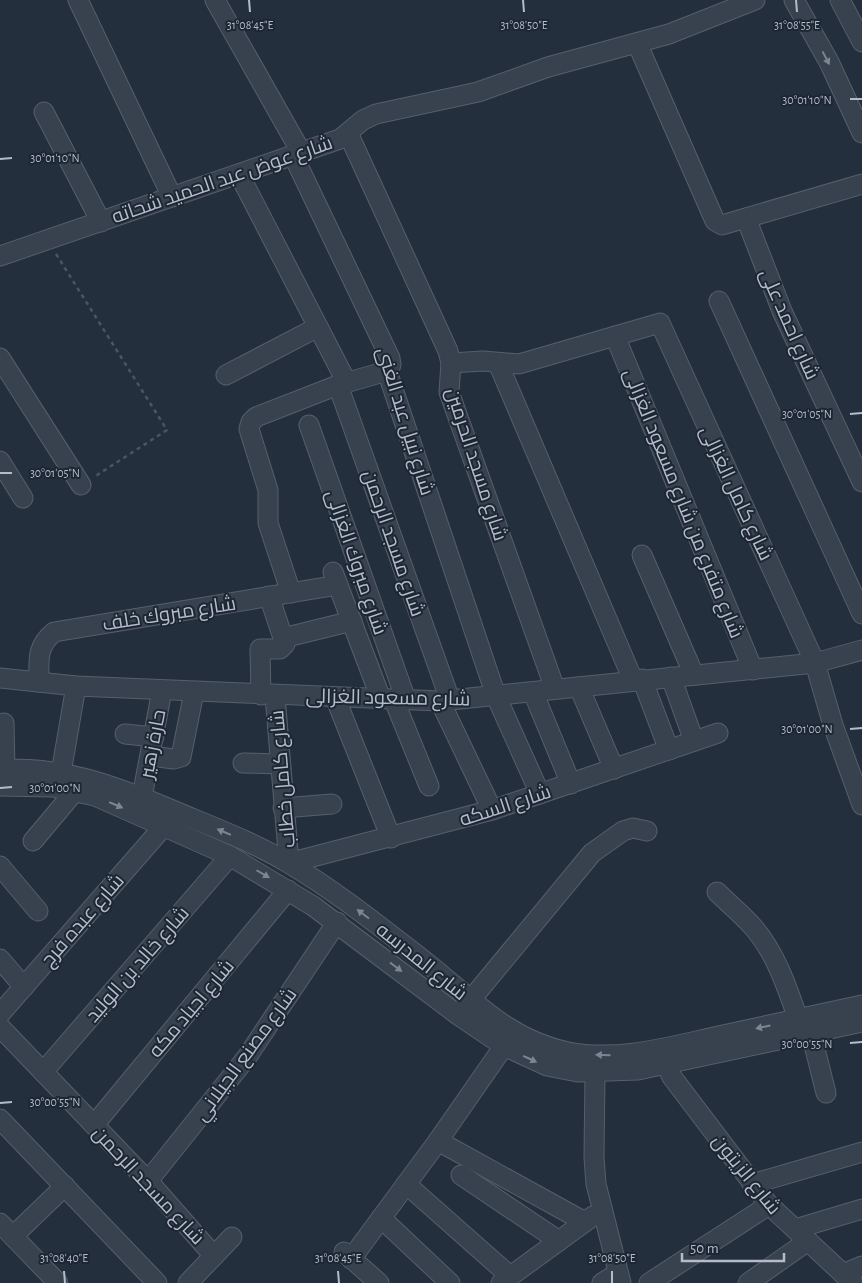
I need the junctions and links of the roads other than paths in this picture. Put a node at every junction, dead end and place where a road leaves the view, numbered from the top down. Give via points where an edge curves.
1 (78, 0) edge
2 (215, 0) edge
3 (755, 0) edge
4 (794, 0) edge
5 (840, 0) edge
6 (862, 42) edge
7 (637, 43) junction
8 (44, 112) dead end
9 (348, 133) junction
10 (862, 133) edge
11 (297, 154) junction
12 (240, 174) junction
13 (862, 184) edge
14 (172, 197) junction
15 (746, 218) junction
16 (101, 222) junction
17 (0, 256) edge
18 (719, 301) dead end
19 (318, 327) junction
20 (615, 336) junction
21 (0, 358) edge
22 (451, 363) junction
23 (498, 363) junction
24 (386, 371) junction
25 (226, 375) dead end
26 (342, 384) junction
27 (309, 425) dead end
28 (0, 461) edge
29 (862, 482) edge
30 (81, 485) road end
31 (22, 498) dead end
32 (642, 555) dead end
33 (291, 592) junction
34 (269, 596) junction
35 (862, 614) edge
36 (352, 621) junction
37 (283, 638) junction
38 (862, 650) edge
39 (815, 664) junction
40 (753, 670) junction
41 (694, 675) junction
42 (672, 677) junction
43 (0, 678) edge
44 (638, 680) junction
45 (39, 682) junction
46 (76, 686) junction
47 (579, 686) junction
48 (555, 689) junction
49 (162, 690) junction
50 (194, 692) junction
51 (533, 692) junction
52 (268, 695) junction
53 (496, 696) junction
54 (336, 698) junction
55 (394, 699) junction
56 (445, 701) junction
57 (4, 723) dead end
58 (125, 734) dead end
59 (718, 734) dead end
60 (154, 737) junction
61 (694, 742) junction
62 (669, 750) junction
63 (151, 756) junction
64 (243, 763) dead end
65 (280, 764) junction
66 (614, 769) junction
67 (61, 773) junction
68 (2, 775) edge
69 (571, 784) junction
70 (429, 786) dead end
71 (75, 791) junction
72 (540, 794) junction
73 (142, 797) junction
74 (332, 804) dead end
75 (862, 805) edge
76 (283, 808) junction
77 (492, 810) junction
78 (164, 826) junction
79 (647, 831) dead end
80 (391, 838) junction
81 (33, 841) dead end
82 (230, 856) junction
83 (289, 863) junction
84 (0, 866) edge
85 (288, 890) junction
86 (717, 892) dead end
87 (38, 911) dead end
88 (337, 922) junction
89 (0, 960) edge
90 (24, 987) junction
91 (471, 1000) junction
92 (862, 1005) edge
93 (0, 1014) edge
94 (458, 1015) junction
95 (862, 1022) edge
96 (805, 1026) junction
97 (0, 1027) edge
98 (504, 1046) junction
99 (665, 1056) junction
100 (43, 1072) junction
101 (595, 1072) junction
102 (826, 1093) dead end
103 (0, 1119) edge
104 (94, 1125) junction
105 (438, 1140) junction
106 (862, 1152) edge
107 (462, 1175) dead end
108 (148, 1182) junction
109 (406, 1184) junction
110 (752, 1184) junction
111 (65, 1186) junction
112 (769, 1205) junction
113 (862, 1209) edge
114 (602, 1210) junction
115 (381, 1218) junction
116 (585, 1222) junction
117 (6, 1229) edge
118 (802, 1235) junction
119 (232, 1237) dead end
120 (558, 1241) junction
121 (214, 1256) junction
122 (862, 1266) edge
123 (620, 1278) edge
124 (848, 1278) edge
125 (506, 1280) edge
126 (58, 1283) edge
127 (157, 1283) edge
128 (188, 1283) edge
129 (379, 1283) edge
130 (450, 1283) edge
131 (602, 1283) edge
132 (649, 1283) edge
133 (748, 1283) edge

1 - 14 street
2 - 11 street, شارع نبيل عبد الغنى
3 - 7 street, شارع عوض عبد الحميد شحاته via 700,23
4 -> 10 street via 829,62
5 - 6 street
7 - 9 street, شارع عوض عبد الحميد شحاته via 548,67 478,92 376,114
7 - 15 street via 715,221 722,225
8 - 16 street
9 - 11 street, شارع عوض عبد الحميد شحاته via 340,139
9 - 22 street, شارع مسجد الحرمين
11 - 12 street, شارع عوض عبد الحميد شحاته
11 - 24 street, شارع نبيل عبد الغنى via 390,358 391,365
12 - 14 street, شارع عوض عبد الحميد شحاته
12 - 19 street, شارع مسجد الرحمن
13 - 15 street
14 - 16 street, شارع عوض عبد الحميد شحاته
15 - 29 street, شارع احمد على via 782,311
16 - 17 street, شارع عوض عبد الحميد شحاته
18 - 35 street
19 - 25 street
19 - 26 street, شارع مسجد الرحمن
20 - 23 street via 519,364
20 - 39 street, شارع كامل الغزالى via 660,323
20 - 40 street, شارع متفرع من شارع مسعود الغزالى
21 - 30 street
22 - 23 street
22 - 48 street, شارع مسجد الحرمين via 448,392
23 - 44 street
24 - 26 street
24 - 53 street, شارع نبيل عبد الغنى
26 - 33 street via 250,422 249,428 268,490 268,522
26 - 56 street, شارع مسجد الرحمن
27 - 55 street, شارع مبروك الغزالى
28 - 31 street
32 - 41 street
33 - 34 street, شارع مبروك خلف
33 - 36 street, شارع مبروك خلف via 336,578
34 - 37 street
34 - 45 street, شارع مبروك خلف via 54,632 39,652
36 - 37 street
36 - 55 street, شارع مبروك خلف
37 - 52 street, شارع كامل خطاب via 284,648 264,648 259,653
38 - 39 street, شارع مسعود الغزالى
39 - 40 street, شارع مسعود الغزالى
39 - 75 street, شارع كامل الغزالى
40 - 41 street, شارع مسعود الغزالى
41 - 42 street, شارع مسعود الغزالى
42 - 44 street, شارع مسعود الغزالى
42 - 61 street
43 - 45 street, شارع مسعود الغزالى
44 - 47 street, شارع مسعود الغزالى
44 - 62 street
45 - 46 street, شارع مسعود الغزالى
46 - 49 street, شارع مسعود الغزالى
46 - 67 street
47 - 48 street, شارع مسعود الغزالى
47 - 66 street
48 - 51 street, شارع مسعود الغزالى
49 - 50 street, شارع مسعود الغزالى
49 - 60 street, حارة زهير
50 - 52 street, شارع مسعود الغزالى
50 - 63 street via 181,757
51 - 53 street, شارع مسعود الغزالى
51 - 69 street
52 - 54 street, شارع مسعود الغزالى
52 - 65 street, شارع كامل خطاب
53 - 56 street, شارع مسعود الغزالى
53 - 72 street, شارع نبيل عبد الغنى
54 - 55 street, شارع مسعود الغزالى
54 - 80 street
55 - 56 street, شارع مسعود الغزالى
55 - 70 street
56 - 77 street, شارع مسجد الرحمن
57 - 68 street
58 - 60 street
59 - 61 street, شارع السكه
60 - 63 street, حارة زهير
61 - 62 street, شارع السكه
62 - 66 street, شارع السكه
63 - 73 street, حارة زهير
64 - 65 street
65 - 76 street, شارع كامل خطاب
66 - 69 street, شارع السكه
67 - 68 street, شارع المدرسه
67 - 73 street, شارع المدرسه via 102,782
68 - 71 street, شارع المدرسه via 31,786
69 - 72 street, شارع السكه
71 -> 78 street, شارع المدرسه via 114,803
71 - 81 street
72 - 77 street, شارع السكه
83 -> 73 street, شارع المدرسه
74 - 76 street
76 - 83 street, شارع كامل خطاب
77 - 80 street, شارع السكه
78 - 82 street, شارع المدرسه
78 - 90 street, شارع عبده فرج
79 - 91 street via 633,828 623,831 592,853
80 - 83 street, شارع السكه
82 -> 85 street, شارع المدرسه
82 - 100 street, شارع خالد بن الوليد
91 -> 83 street, شارع المدرسه via 370,920
84 - 87 street
85 - 88 street, شارع المدرسه
85 - 104 street, شارع اجياد مكه
86 - 96 street via 765,942
88 -> 94 street, شارع المدرسه
88 - 108 street, شارع مصنع الجيلاني via 247,1056
89 - 90 street
90 - 93 street, شارع عبده فرج
91 - 94 street
99 -> 91 street, شارع المدرسه via 606,1055 550,1047 498,1023
92 - 96 street, شارع المدرسه
94 - 98 street, شارع المدرسه
95 - 96 street, شارع المدرسه
96 - 99 street, شارع المدرسه
96 - 102 street
97 - 100 street, شارع مسجد الرحمن
98 -> 101 street, شارع المدرسه via 547,1066
98 - 105 street
99 - 101 street, شارع المدرسه via 624,1072
99 - 110 street, شارع الزيتون via 672,1077
100 - 104 street, شارع مسجد الرحمن
101 - 114 street via 594,1157
103 - 111 street
104 - 108 street, شارع مسجد الرحمن
105 - 109 street
105 - 116 street
106 - 110 street
107 - 120 street
108 - 121 street, شارع مسجد الرحمن
109 - 115 street
109 - 125 street
110 - 112 street, شارع الزيتون
111 - 117 street
111 - 127 street
112 - 118 street, شارع الزيتون
112 - 132 street
113 - 118 street
114 - 116 street
114 - 123 street
115 - 129 street via 348,1255
115 - 130 street
116 - 120 street
117 - 126 street
118 - 124 street, شارع الزيتون
118 - 133 street
119 - 121 street
120 - 125 street
121 - 128 street
122 - 124 street
123 - 131 street

